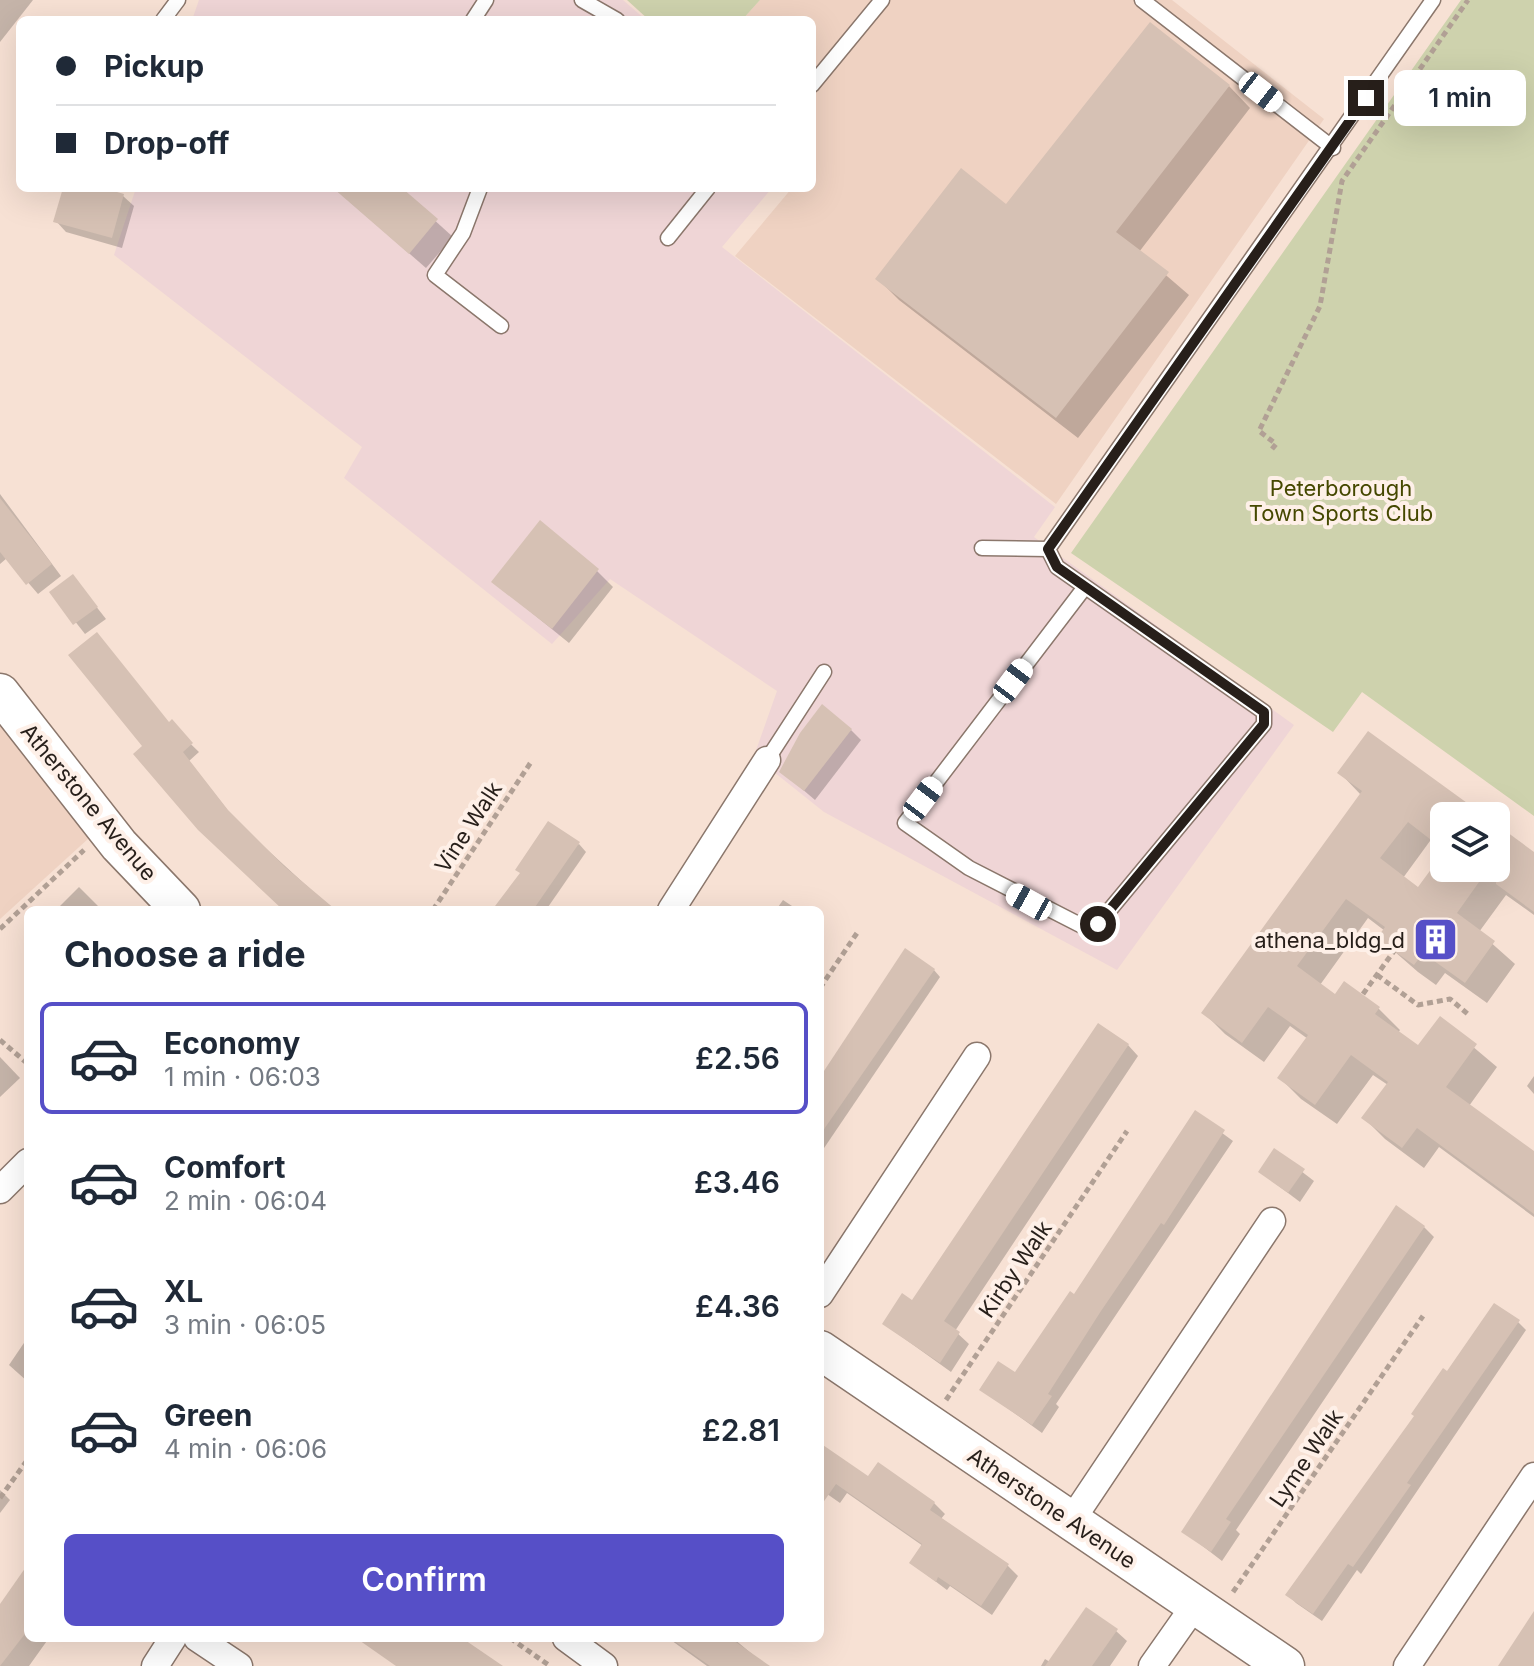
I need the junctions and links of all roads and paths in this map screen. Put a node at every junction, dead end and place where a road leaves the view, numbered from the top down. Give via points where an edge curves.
1 (582, 0) edge
2 (882, 0) edge
3 (1142, 0) edge
4 (1433, 0) edge
5 (1468, 0) edge
6 (610, 16) edge
7 (816, 80) edge
8 (1333, 148) junction
9 (478, 192) edge
10 (705, 192) edge
11 (668, 238) dead end
12 (501, 326) dead end
13 (1272, 449) dead end
14 (982, 548) dead end
15 (1048, 549) junction
16 (1085, 587) junction
17 (824, 672) dead end
18 (0, 693) edge
19 (767, 760) joint
20 (531, 762) dead end
21 (93, 842) dead end
22 (25, 906) edge
23 (177, 906) edge
24 (436, 906) edge
25 (674, 906) edge
26 (24, 907) edge
27 (0, 929) edge
28 (857, 933) dead end
29 (1394, 951) dead end
30 (1377, 975) junction
31 (824, 982) edge
32 (1363, 994) dead end
33 (1469, 1015) dead end
34 (0, 1040) edge
35 (977, 1056) dead end
36 (24, 1061) edge
37 (1127, 1131) dead end
38 (24, 1166) edge
39 (0, 1190) edge
40 (1272, 1221) dead end
41 (824, 1288) edge
42 (1423, 1316) dead end
43 (824, 1353) edge
44 (929, 1425) junction
45 (24, 1465) edge
46 (1534, 1476) edge
47 (0, 1498) edge
48 (1071, 1521) junction
49 (1205, 1612) junction
50 (170, 1642) edge
51 (203, 1642) edge
52 (516, 1642) edge
53 (571, 1642) edge
54 (155, 1666) edge
55 (239, 1666) edge
56 (550, 1666) edge
57 (604, 1666) edge
58 (1152, 1666) edge
59 (1285, 1666) edge
60 (1407, 1666) edge

1 - 6 lane
2 - 7 lane
3 - 8 lane
4 - 8 lane
5 - 13 path via 1342,181 1320,306 1259,431 1276,444
8 - 15 lane
9 - 12 lane via 463,233 435,275
10 - 11 lane
14 - 15 lane
15 - 16 lane via 1057,567
16 - 16 lane via 905,823 969,868 1088,929 1098,924 1264,724 1264,712
17 - 19 lane
18 - 23 street, Atherstone Avenue via 113,837
19 - 25 street
20 - 24 path, Vine Walk
21 - 22 path
26 - 27 path
28 - 31 path
29 - 30 path
30 - 32 path
30 - 33 path via 1418,1005 1450,999
34 - 36 path
35 - 41 street
37 - 44 path, Kirby Walk
38 - 39 street
40 - 48 street
42 - 49 path, Lyme Walk
43 - 44 street, Atherstone Avenue
44 - 48 street, Atherstone Avenue
45 - 47 path
46 - 60 street
48 - 49 street, Atherstone Avenue
49 - 58 street
49 - 59 street, Atherstone Avenue
50 - 54 street
51 - 55 street
52 - 56 path
53 - 57 street

